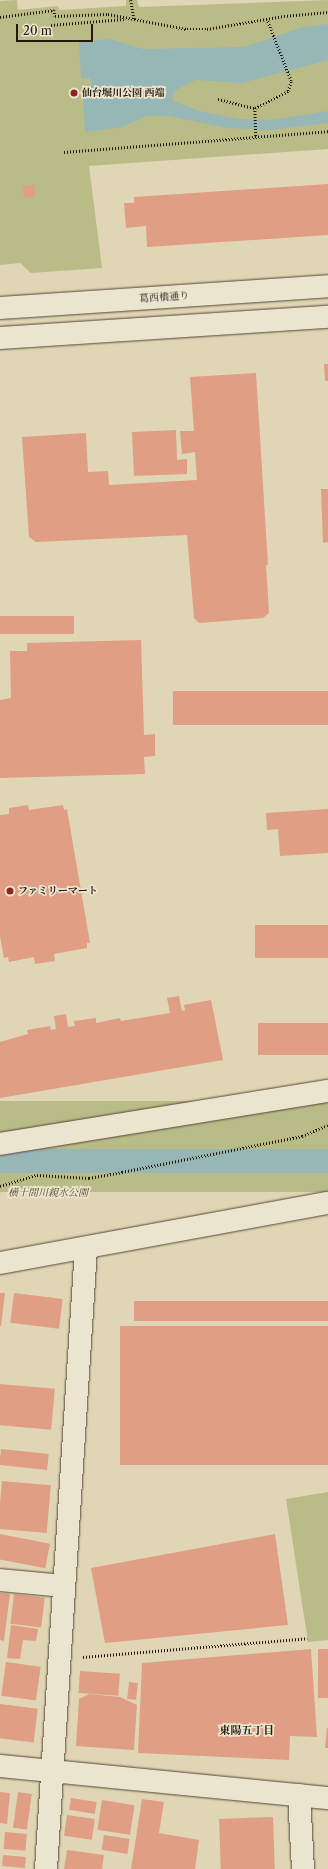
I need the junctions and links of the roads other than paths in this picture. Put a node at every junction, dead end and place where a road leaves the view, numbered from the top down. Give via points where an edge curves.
1 (328, 286) edge
2 (0, 308) edge
3 (328, 317) edge
4 (0, 338) edge
5 (328, 1091) edge
6 (0, 1144) edge
7 (328, 1204) edge
8 (86, 1248) junction
9 (0, 1263) edge
10 (0, 1580) edge
11 (64, 1586) junction
12 (0, 1766) edge
13 (52, 1771) junction
14 (299, 1795) junction
15 (328, 1798) edge
16 (46, 1869) edge
17 (303, 1869) edge

1 - 2 street, 葛西橋通り
3 - 4 street
5 - 6 street
7 - 8 street
8 - 9 street
8 - 11 street
10 - 11 street
11 - 13 street
12 - 13 street
13 - 14 street
13 - 16 street
14 - 15 street
14 - 17 street

